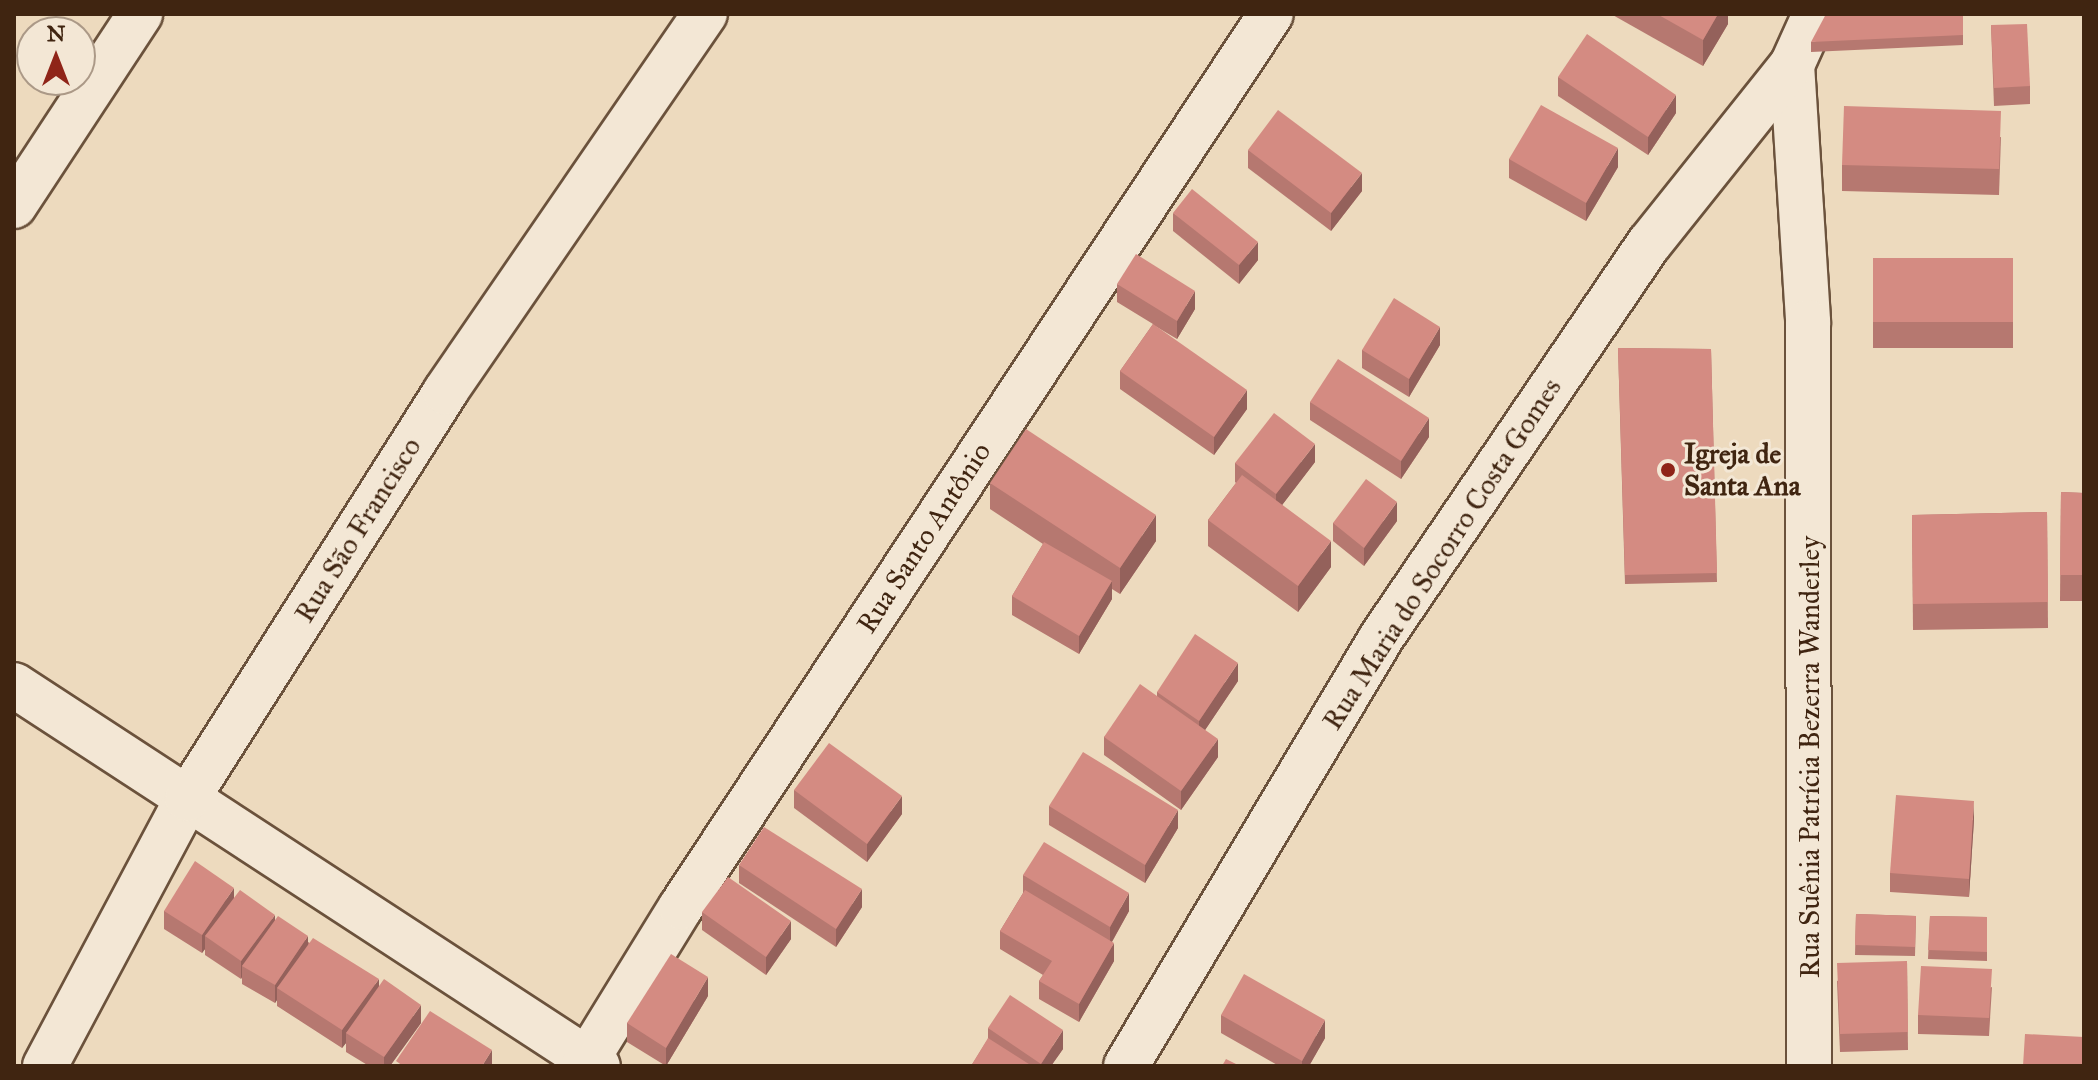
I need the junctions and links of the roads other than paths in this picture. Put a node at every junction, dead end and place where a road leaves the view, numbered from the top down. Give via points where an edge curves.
1 (140, 14) edge
2 (705, 14) edge
3 (1271, 14) edge
4 (1815, 14) edge
5 (1792, 65) junction
6 (14, 206) edge
7 (14, 685) edge
8 (187, 799) junction
9 (589, 1064) edge
10 (45, 1066) edge
11 (1126, 1066) edge
12 (1809, 1066) edge

1 - 6 street
2 - 8 street, Rua São Francisco via 445,392
3 - 9 street, Rua Santo Antônio via 716,853
4 - 5 street
5 - 11 street, Rua Maria do Socorro Costa Gomes via 1649,244 1381,638
5 - 12 street, Rua Suênia Patrícia Bezerra Wanderley via 1808,322
7 - 8 street
8 - 9 street
8 - 10 street, Rua São Francisco

